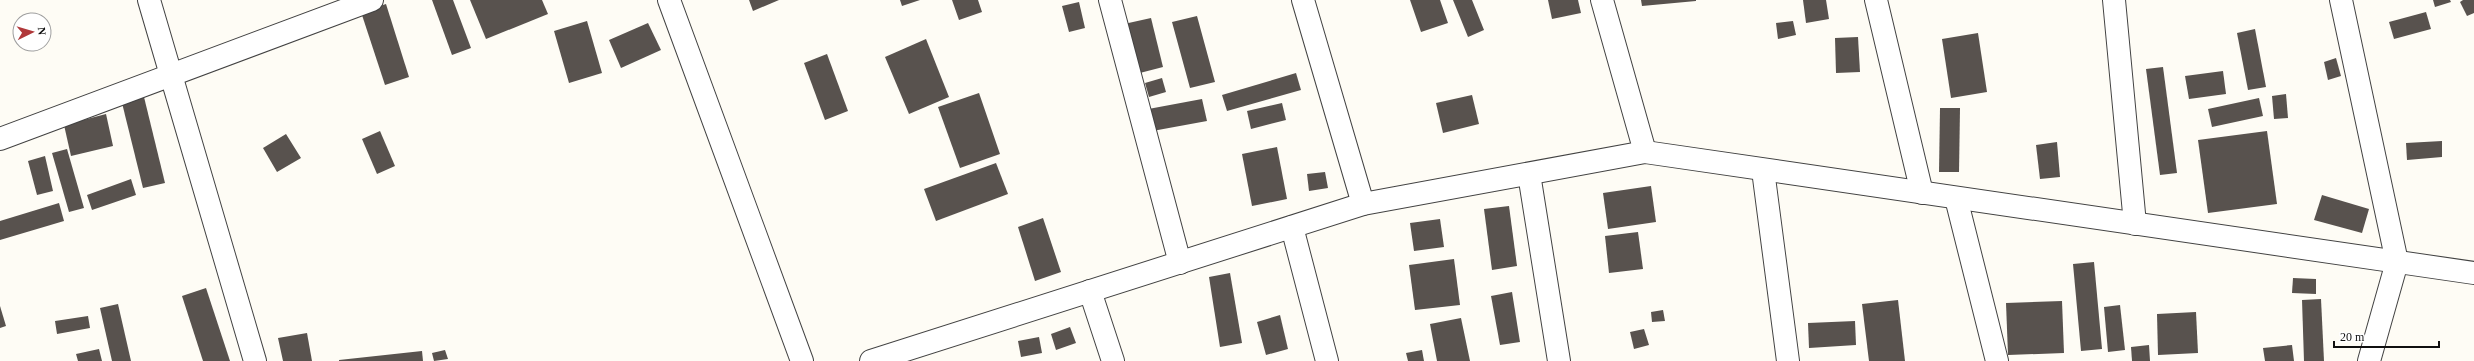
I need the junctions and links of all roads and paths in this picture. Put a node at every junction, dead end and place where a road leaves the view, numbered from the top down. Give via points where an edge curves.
1 (149, 0) edge
2 (372, 0) edge
3 (669, 0) edge
4 (1110, 0) edge
5 (1303, 0) edge
6 (1602, 0) edge
7 (1876, 0) edge
8 (2114, 0) edge
9 (2341, 0) edge
10 (172, 75) junction
11 (0, 139) edge
12 (1645, 152) junction
13 (1763, 170) junction
14 (1529, 174) junction
15 (1922, 193) junction
16 (1956, 198) junction
17 (1362, 204) junction
18 (2135, 224) junction
19 (1292, 227) junction
20 (2397, 262) junction
21 (1180, 263) junction
22 (2474, 273) edge
23 (1090, 291) junction
24 (255, 361) edge
25 (802, 361) edge
26 (871, 361) edge
27 (1113, 361) edge
28 (1327, 361) edge
29 (1559, 361) edge
30 (1788, 361) edge
31 (1997, 361) edge
32 (2369, 361) edge

1 - 10 street
2 - 10 street
3 - 25 street
4 - 21 street
5 - 17 street
6 - 12 street
7 - 15 street
8 - 18 street
9 - 20 street
10 - 11 street
10 - 24 street
12 - 13 street
12 - 14 street
13 - 15 street
13 - 30 street
14 - 17 street
14 - 29 street
15 - 16 street
16 - 18 street
16 - 31 street
17 - 19 street
18 - 20 street
19 - 21 street
19 - 28 street
20 - 22 street
20 - 32 street
21 - 23 street
23 - 26 street
23 - 27 street

